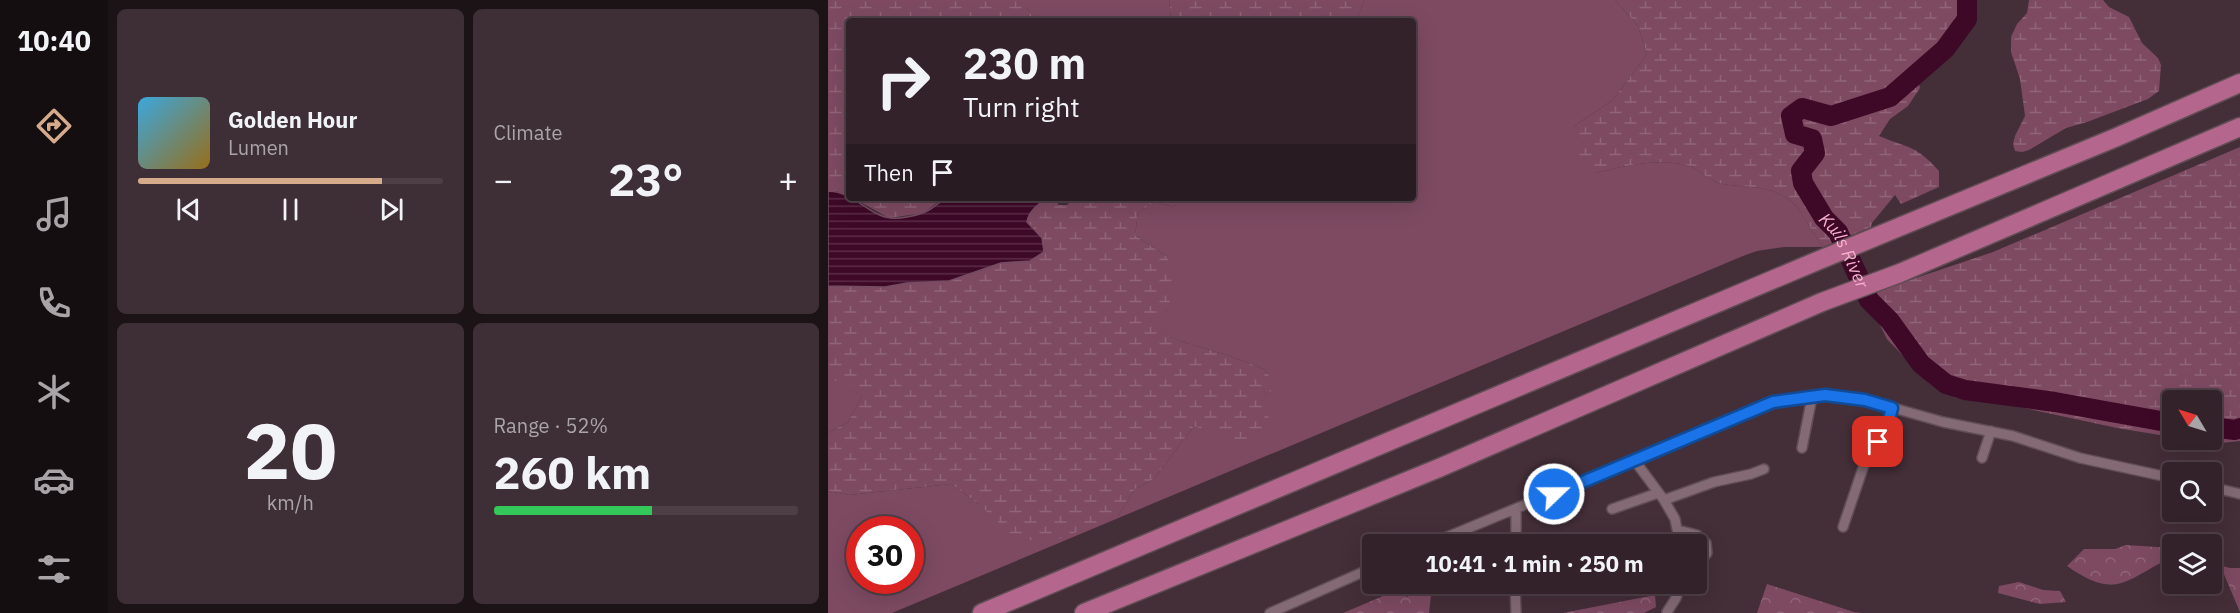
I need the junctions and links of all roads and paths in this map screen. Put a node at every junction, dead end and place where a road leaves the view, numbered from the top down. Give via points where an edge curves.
1 (2240, 83) edge
2 (2240, 127) edge
3 (1812, 397) junction
4 (1892, 408) junction
5 (1991, 431) junction
6 (1802, 448) dead end
7 (1982, 458) dead end
8 (1635, 461) junction
9 (1764, 470) dead end
10 (2162, 476) edge
11 (2222, 490) edge
12 (2240, 494) edge
13 (1661, 497) junction
14 (1516, 509) junction
15 (1612, 509) dead end
16 (1843, 527) dead end
17 (1678, 530) junction
18 (1455, 534) edge
19 (1516, 534) edge
20 (1679, 534) edge
21 (1693, 534) edge
22 (1362, 572) edge
23 (1515, 594) edge
24 (1677, 594) edge
25 (1667, 612) edge
26 (982, 613) edge
27 (1084, 613) edge
28 (1270, 613) edge
29 (1516, 613) edge

1 - 26 highway
2 - 27 highway via 1900,273 1832,297 1439,468
3 - 4 street via 1825,395
3 - 6 street
3 - 8 street via 1773,402
4 - 5 street
4 - 16 street via 1883,435 1866,459
5 - 7 street
5 - 10 street via 2080,458
8 - 13 street
8 - 14 street
9 - 13 street
11 - 12 street
13 - 15 street
13 - 17 street
14 - 18 street
14 - 19 street
17 - 20 street
17 - 21 street
22 - 28 street
23 - 29 street
24 - 25 street

